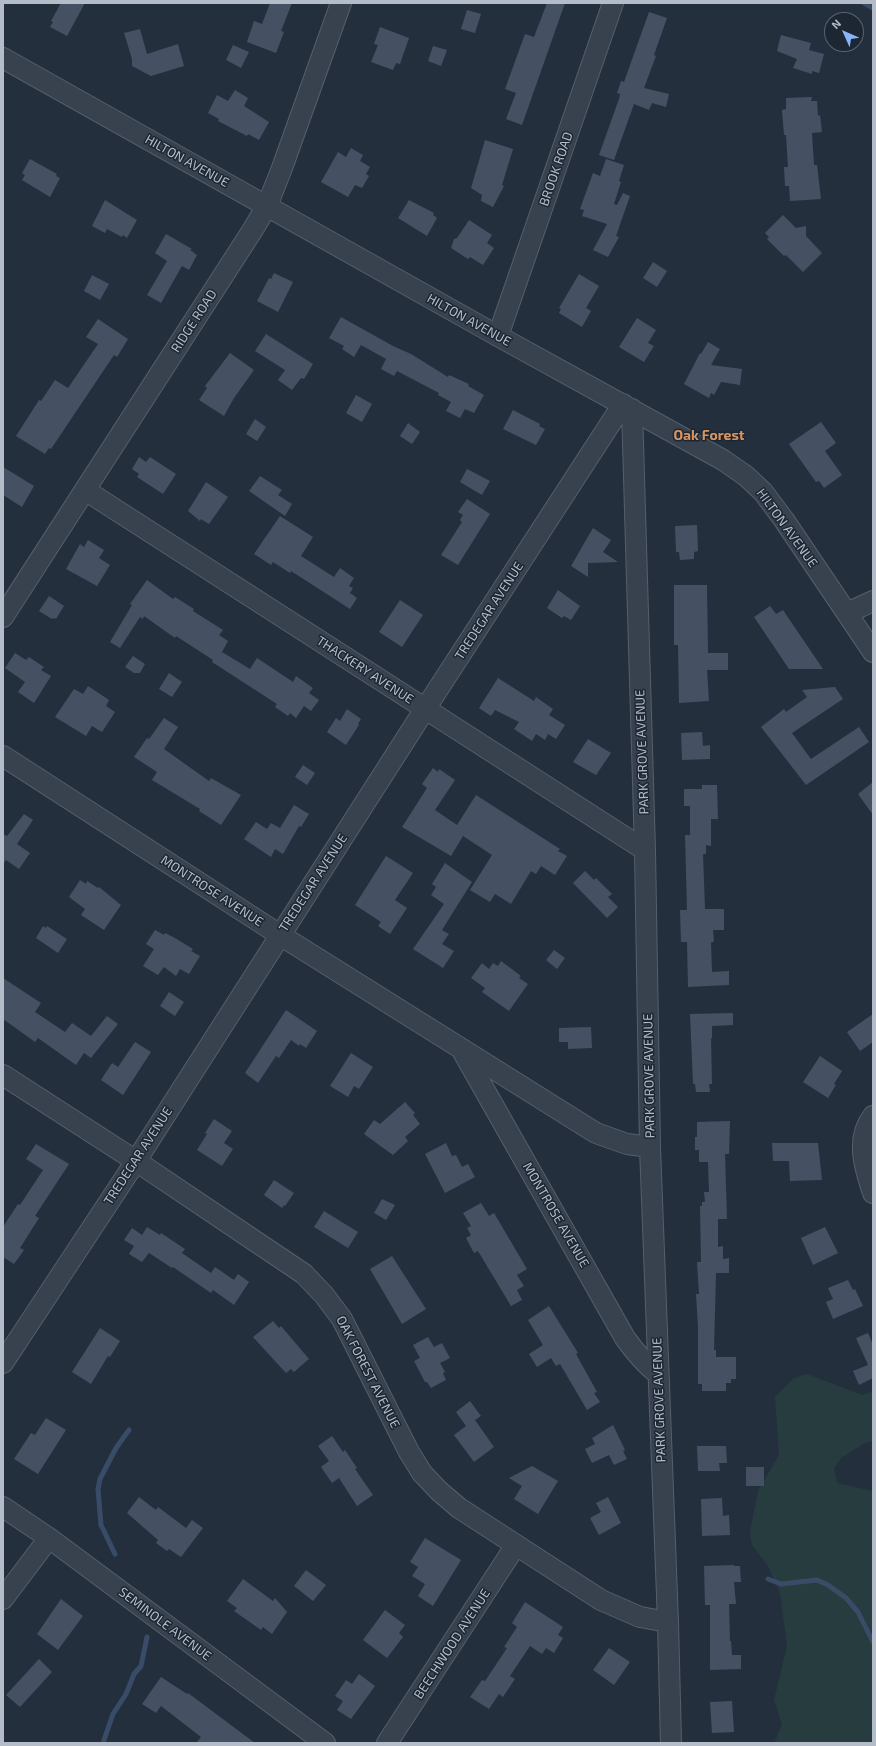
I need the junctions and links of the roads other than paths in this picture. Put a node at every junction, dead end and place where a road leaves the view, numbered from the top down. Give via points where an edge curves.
1 (341, 3) edge
2 (614, 3) edge
3 (3, 58) edge
4 (267, 206) junction
5 (498, 336) junction
6 (627, 406) junction
7 (85, 490) junction
8 (873, 601) edge
9 (847, 613) junction
10 (3, 617) edge
11 (873, 652) edge
12 (426, 709) junction
13 (3, 756) edge
14 (645, 850) junction
15 (280, 935) junction
16 (462, 1050) junction
17 (3, 1075) edge
18 (873, 1116) edge
19 (650, 1147) junction
20 (136, 1161) junction
21 (873, 1193) edge
22 (3, 1363) edge
23 (658, 1374) junction
24 (3, 1507) edge
25 (49, 1538) junction
26 (516, 1545) junction
27 (3, 1599) edge
28 (668, 1622) junction
29 (325, 1743) edge
30 (386, 1743) edge
31 (671, 1743) edge

1 - 4 street, RIDGE ROAD
2 - 5 street, BROOK ROAD
3 - 4 street, HILTON AVENUE
4 - 5 street, HILTON AVENUE
4 - 7 street, RIDGE ROAD
5 - 6 street, HILTON AVENUE
6 - 9 street, HILTON AVENUE via 723,460 746,476 763,492 784,520
6 - 12 street, TREDEGAR AVENUE
6 - 14 street, PARK GROVE AVENUE
7 - 10 street, RIDGE ROAD
7 - 12 street, THACKERY AVENUE
8 - 9 street
9 - 11 street, HILTON AVENUE
12 - 14 street, THACKERY AVENUE
12 - 15 street, TREDEGAR AVENUE
13 - 15 street, MONTROSE AVENUE
14 - 19 street, PARK GROVE AVENUE
15 - 16 street, MONTROSE AVENUE
15 - 20 street, TREDEGAR AVENUE
16 - 19 street, MONTROSE AVENUE via 596,1133 627,1144
16 - 23 street, MONTROSE AVENUE via 625,1338 649,1368
17 - 20 street, OAK FOREST AVENUE
18 - 21 street via 864,1136 863,1155
19 - 23 street, PARK GROVE AVENUE
20 - 22 street, TREDEGAR AVENUE
20 - 26 street, OAK FOREST AVENUE via 304,1274 342,1318 422,1473 459,1508
23 - 28 street, PARK GROVE AVENUE
24 - 25 street, SEMINOLE AVENUE
25 - 27 street
25 - 29 street, SEMINOLE AVENUE
26 - 28 street, OAK FOREST AVENUE via 601,1600 640,1617
26 - 30 street, BEECHWOOD AVENUE
28 - 31 street, PARK GROVE AVENUE

